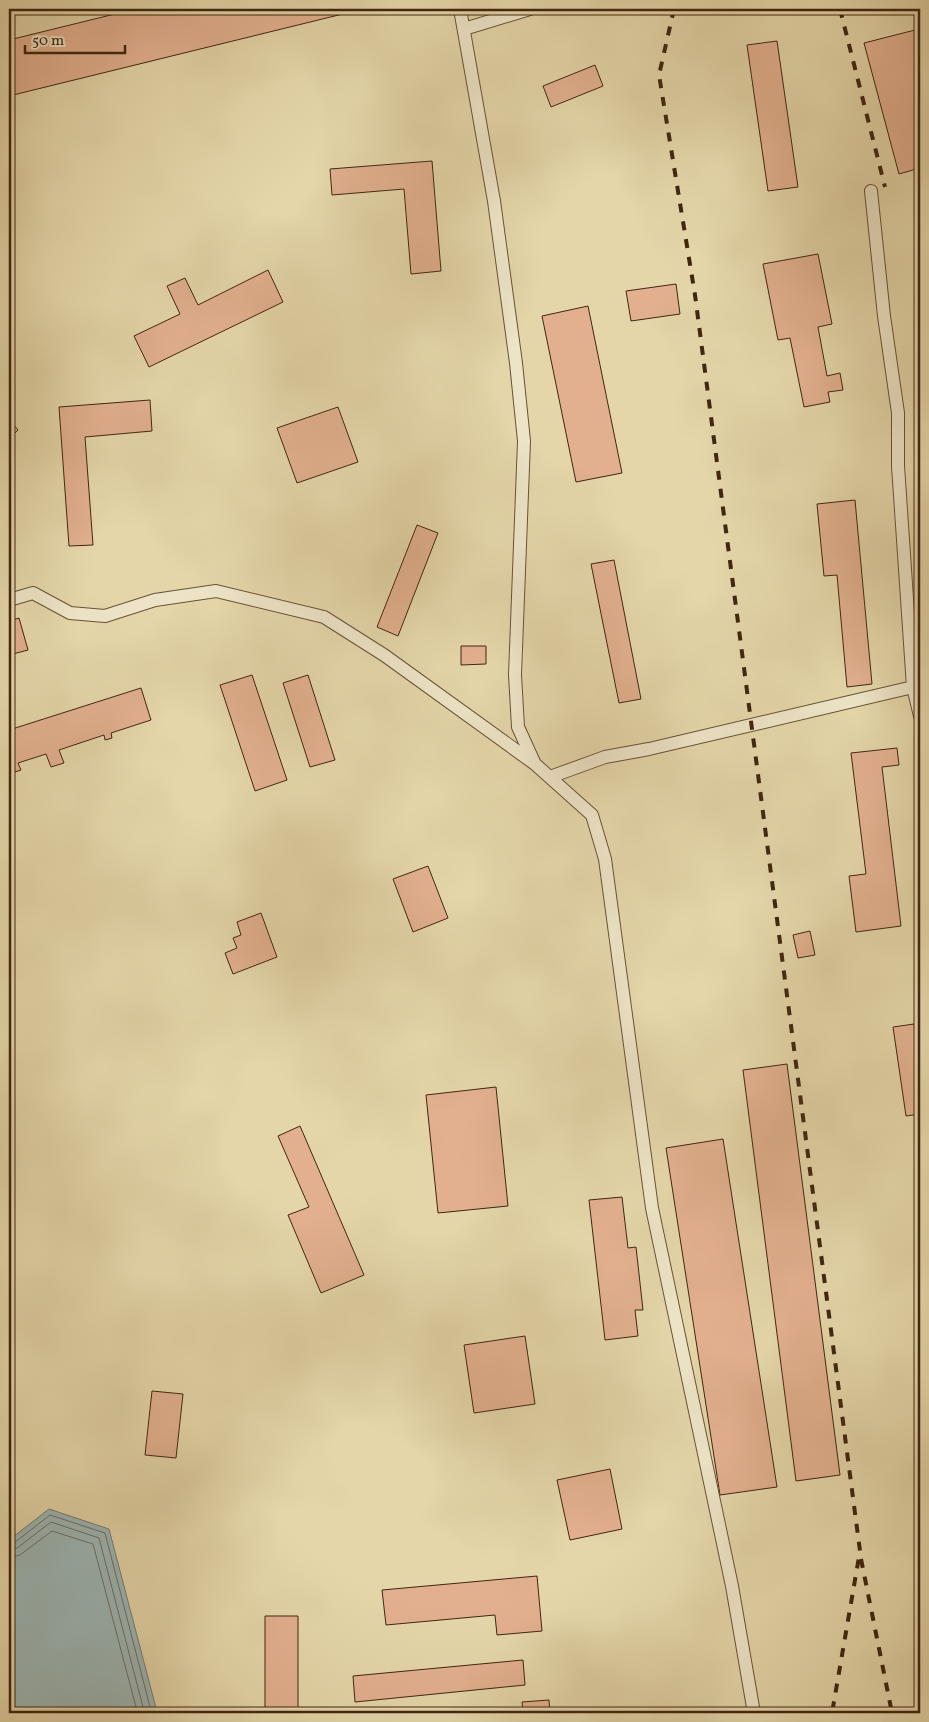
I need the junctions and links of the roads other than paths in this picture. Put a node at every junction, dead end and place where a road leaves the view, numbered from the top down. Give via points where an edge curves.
1 (460, 9) edge
2 (530, 9) edge
3 (464, 29) junction
4 (871, 191) dead end
5 (9, 600) edge
6 (913, 687) junction
7 (920, 716) edge
8 (535, 764) junction
9 (550, 777) junction
10 (754, 1713) edge

1 - 3 lane
2 - 3 lane
3 - 8 lane via 494,201 524,441 515,675 518,727
4 - 6 lane via 898,413 898,466
5 - 8 lane via 33,593 70,614 105,616 155,600 216,591 324,617 384,655
6 - 7 lane
6 - 9 lane via 605,757
8 - 9 lane
9 - 10 lane via 592,815 604,859 652,1208 732,1586

